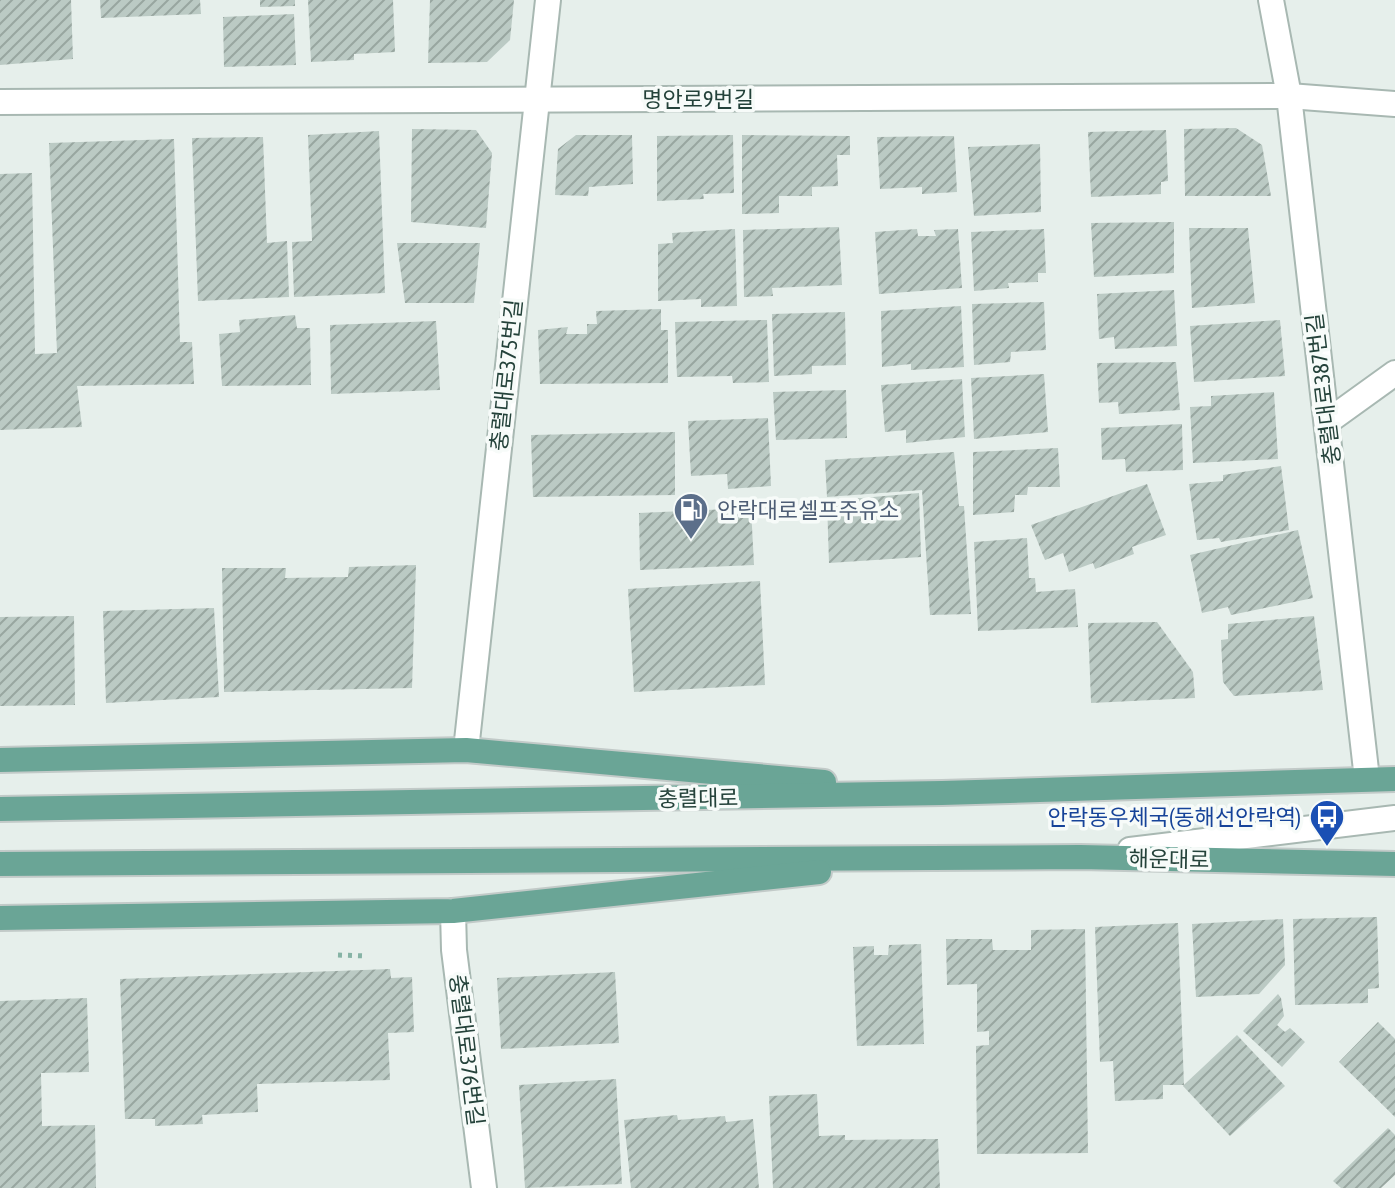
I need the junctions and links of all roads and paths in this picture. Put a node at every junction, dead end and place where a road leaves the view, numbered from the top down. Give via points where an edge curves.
1 (548, 0) edge
2 (1271, 0) edge
3 (1289, 96) junction
4 (536, 100) junction
5 (0, 102) edge
6 (1395, 104) edge
7 (1395, 373) edge
8 (1327, 422) junction
9 (466, 750) junction
10 (0, 760) edge
11 (1367, 779) junction
12 (1395, 779) edge
13 (942, 793) junction
14 (0, 809) edge
15 (1395, 818) edge
16 (1080, 857) junction
17 (942, 859) junction
18 (0, 864) edge
19 (1395, 864) edge
20 (453, 911) junction
21 (0, 918) edge
22 (484, 1188) edge

1 - 4 street, 충렬대로375번길
2 - 3 street, 충렬대로387번길
3 - 4 street, 명안로9번길
3 - 6 street, 명안로9번길
3 - 8 street, 충렬대로387번길
4 - 5 street, 명안로9번길
4 - 9 street, 충렬대로375번길
7 - 8 street
8 - 11 street, 충렬대로387번길
9 - 10 main road
9 - 13 main road
11 - 12 main road, 충렬대로
11 - 13 main road, 충렬대로
13 - 14 main road, 충렬대로
15 - 16 street
16 - 17 main road, 해운대로
16 - 19 main road, 해운대로
17 - 18 main road
17 - 20 main road
20 - 21 main road
20 - 22 street, 충렬대로376번길

